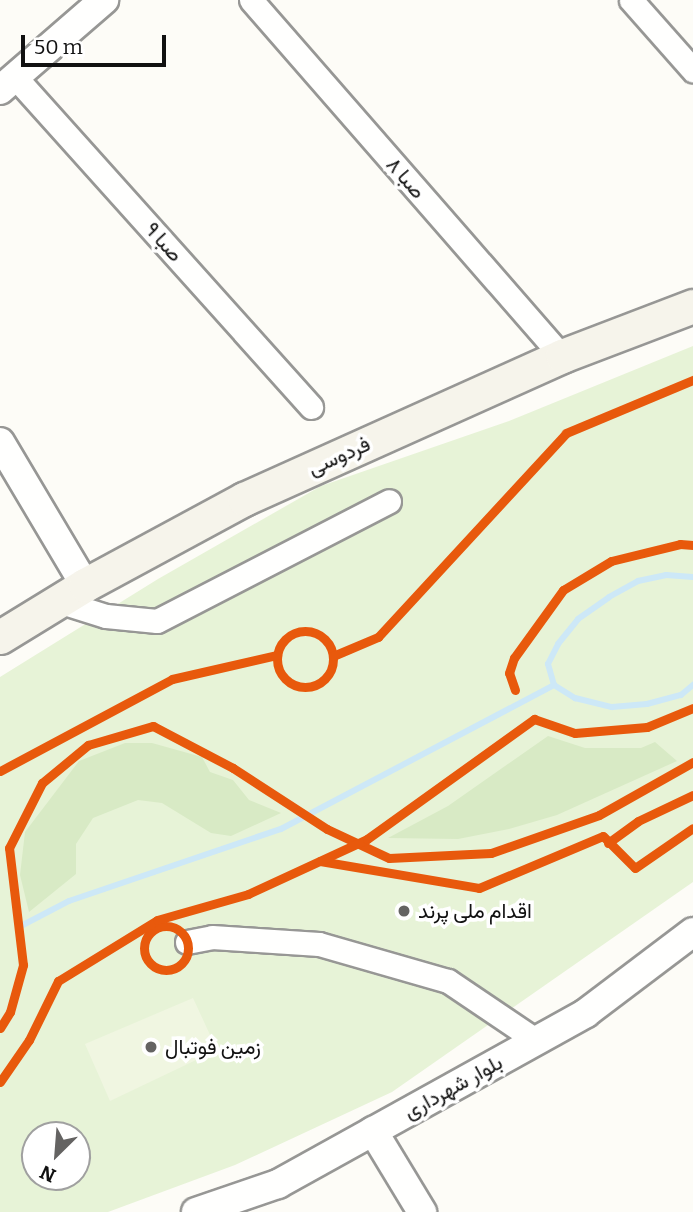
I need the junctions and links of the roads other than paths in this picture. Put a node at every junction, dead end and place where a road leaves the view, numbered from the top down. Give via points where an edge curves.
1 (104, 0) edge
2 (251, 0) edge
3 (631, 0) edge
4 (693, 70) edge
5 (8, 84) edge
6 (693, 306) edge
7 (562, 356) junction
8 (311, 407) dead end
9 (0, 442) edge
10 (389, 501) dead end
11 (72, 593) junction
12 (0, 637) edge
13 (693, 932) edge
14 (187, 942) dead end
15 (537, 1041) junction
16 (373, 1131) junction
17 (197, 1212) edge
18 (422, 1212) edge

1 - 5 street
2 - 7 street, صبا ۸
3 - 4 street
5 - 8 street, صبا ۹
6 - 7 main road, فردوسی
7 - 11 main road, فردوسی via 244,499
9 - 11 street
10 - 11 street via 157,621 106,616
11 - 12 main road, فردوسی
13 - 15 street, بلوار شهرداری via 586,1013
14 - 15 street via 212,937 319,944 448,981
15 - 16 street, بلوار شهرداری
16 - 17 street, بلوار شهرداری via 278,1184
16 - 18 street

